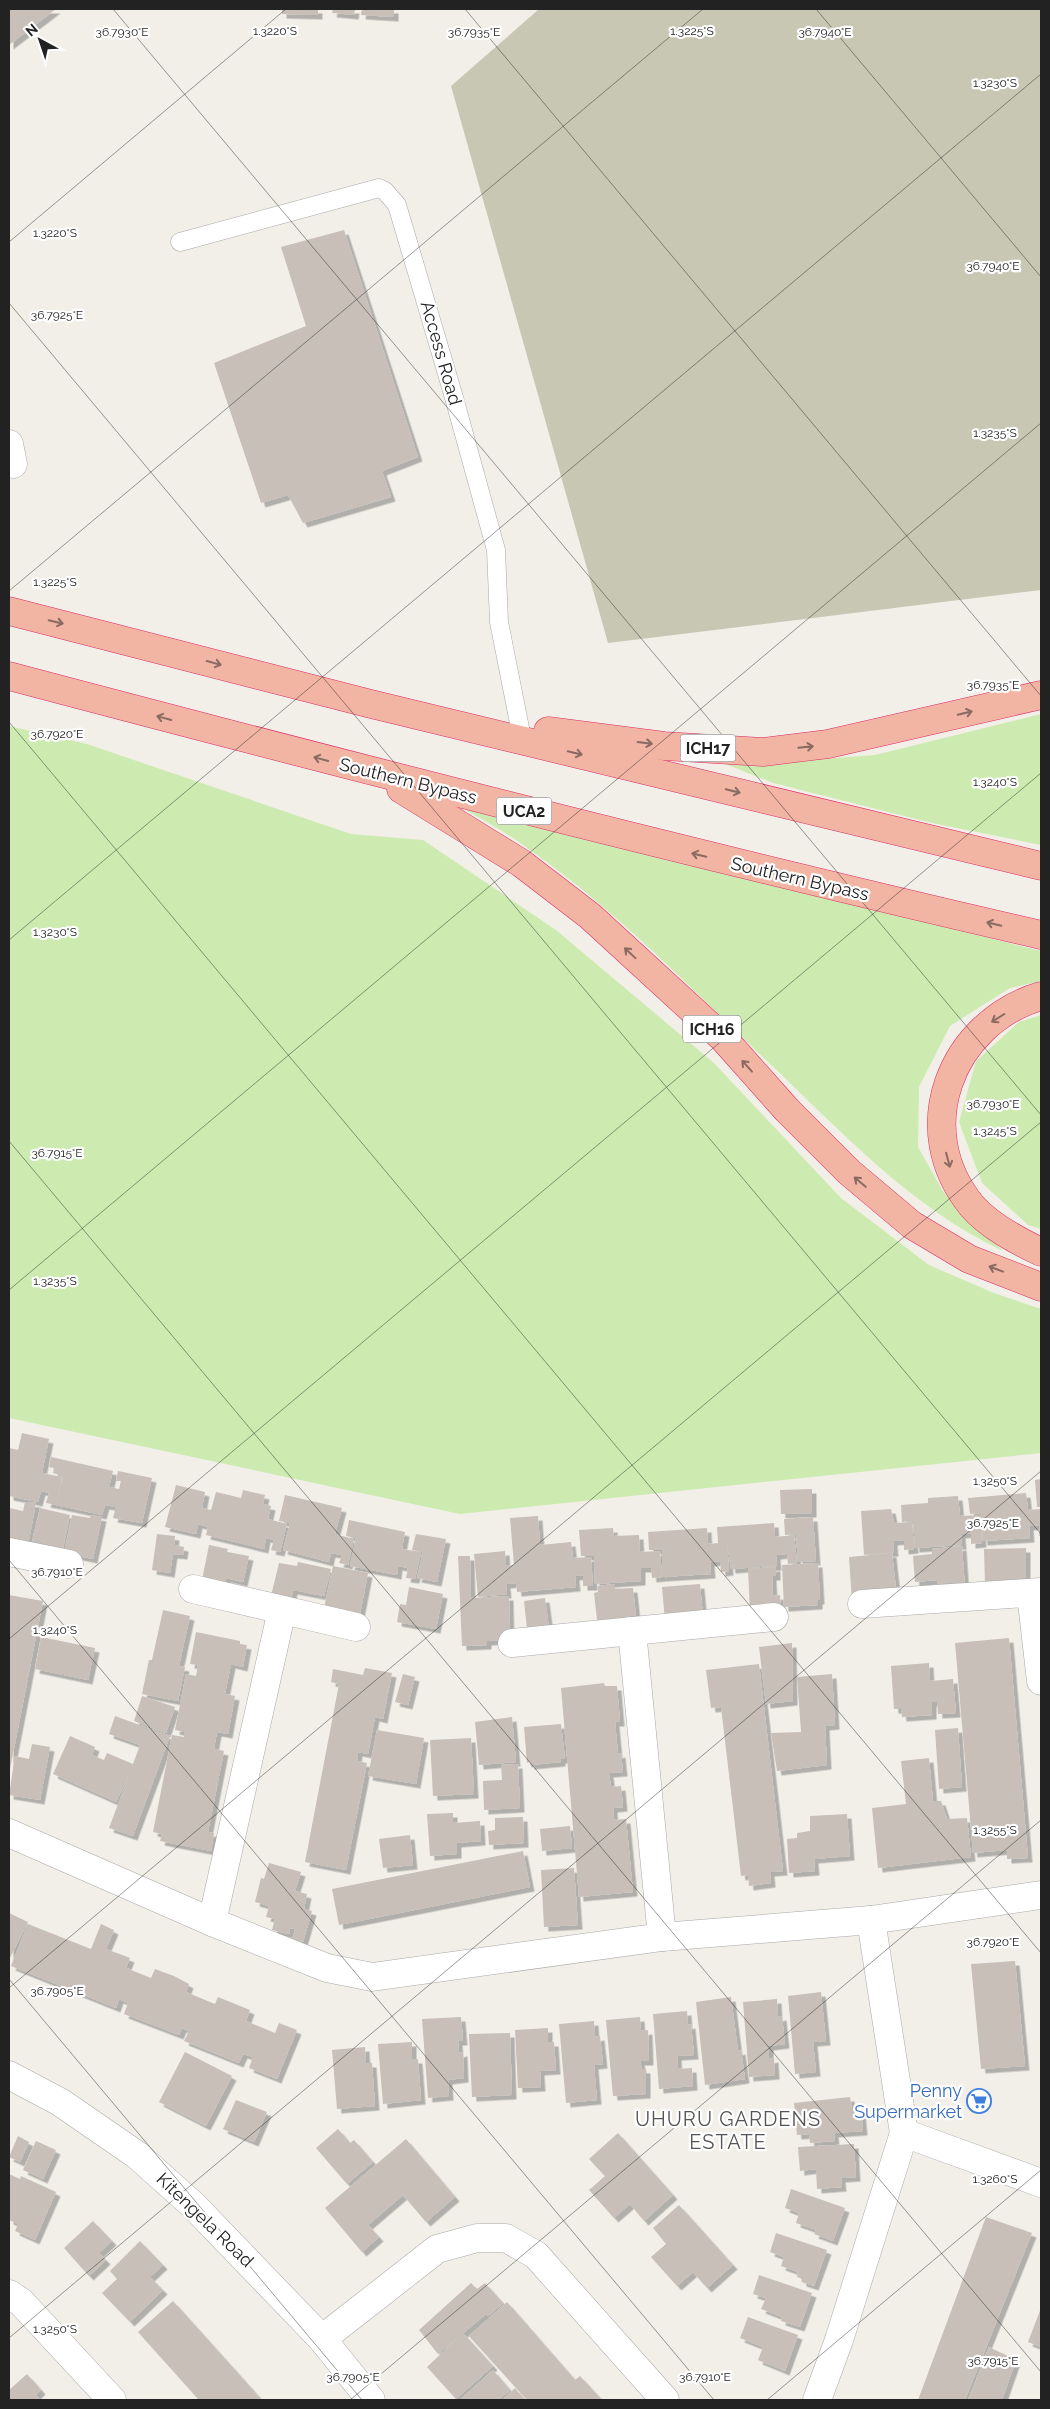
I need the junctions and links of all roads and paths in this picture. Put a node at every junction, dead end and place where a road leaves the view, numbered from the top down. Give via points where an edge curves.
1 (180, 242) dead end
2 (9, 611) edge
3 (9, 676) edge
4 (1041, 695) edge
5 (371, 704) junction
6 (520, 728) junction
7 (376, 774) junction
8 (1041, 866) edge
9 (1041, 935) edge
10 (1041, 996) edge
11 (1041, 1252) edge
12 (1041, 1287) edge
13 (9, 1552) edge
14 (69, 1564) dead end
15 (193, 1588) dead end
16 (1036, 1593) edge
17 (862, 1604) dead end
18 (282, 1610) junction
19 (774, 1617) dead end
20 (356, 1627) dead end
21 (632, 1631) junction
22 (512, 1643) dead end
23 (1041, 1682) edge
24 (9, 1833) edge
25 (1041, 1895) edge
26 (871, 1920) junction
27 (212, 1922) junction
28 (662, 1937) junction
29 (9, 2075) edge
30 (904, 2133) junction
31 (1041, 2183) edge
32 (9, 2294) edge
33 (322, 2338) junction
34 (112, 2400) edge
35 (371, 2400) edge
36 (665, 2400) edge
37 (817, 2400) edge

1 - 6 lane, Access Road via 379,188 397,205 496,550 499,622
2 -> 5 highway
7 -> 3 highway, Southern Bypass / UCA2
6 -> 4 highway, ICH17 via 664,746 763,752 828,744
5 - 6 highway, ICH17
5 -> 8 highway
9 -> 7 highway, Southern Bypass / UCA2 via 771,873
12 -> 7 highway, ICH16 via 969,1259 912,1226 849,1172 787,1110 723,1038 590,916 521,863
10 -> 11 highway via 1025,1000 989,1024 965,1048 949,1077 941,1118 942,1140 952,1176 972,1207 1011,1238
13 - 14 street
15 - 18 street
16 - 17 street
16 - 23 street
18 - 20 street
18 - 27 street
19 - 21 street
21 - 22 street
21 - 28 street
24 - 27 street
25 - 26 street
26 - 28 street
26 - 30 street
27 - 28 street via 327,1968 372,1977
29 - 33 street, Kitengela Road via 60,2102 137,2155 194,2206
30 - 31 street
30 - 37 street via 840,2340
32 - 34 street via 21,2302
33 - 35 street, Kitengela Road
33 - 36 street via 437,2250 477,2238 506,2238 536,2255

